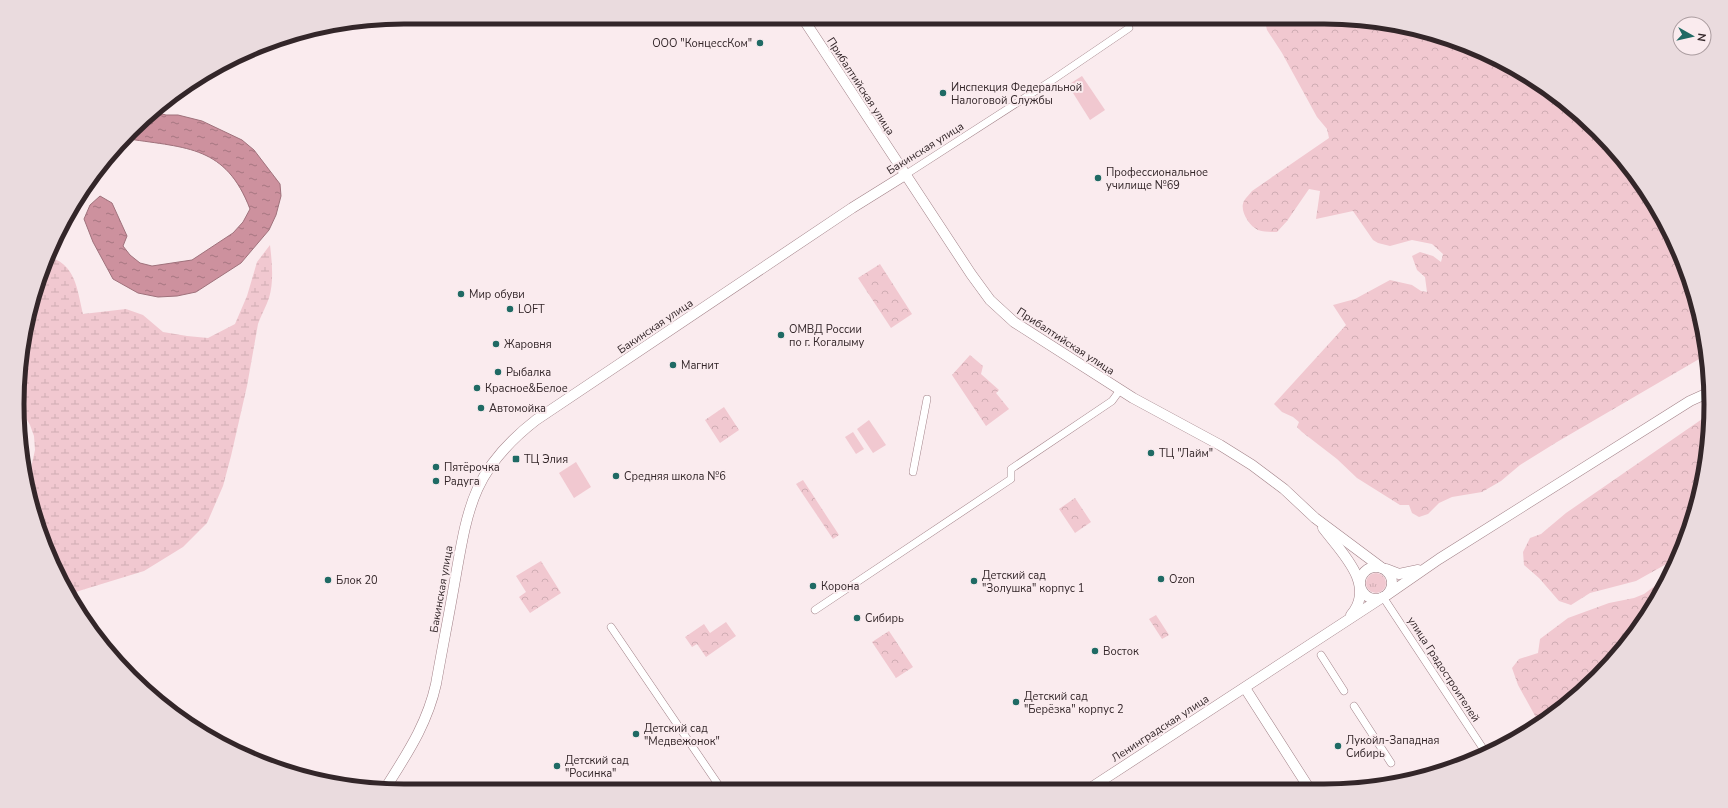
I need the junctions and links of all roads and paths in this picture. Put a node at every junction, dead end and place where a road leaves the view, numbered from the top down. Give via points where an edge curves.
1 (807, 24) edge
2 (1130, 28) dead end
3 (905, 175) junction
4 (1120, 390) junction
5 (1704, 395) edge
6 (927, 399) dead end
7 (912, 472) dead end
8 (1329, 531) junction
9 (1439, 559) junction
10 (1384, 568) junction
11 (1360, 584) junction
12 (1385, 596) junction
13 (815, 610) dead end
14 (1347, 620) junction
15 (611, 626) dead end
16 (1320, 655) dead end
17 (1245, 688) junction
18 (1344, 691) dead end
19 (1354, 706) dead end
20 (1483, 749) edge
21 (1391, 763) dead end
22 (388, 783) edge
23 (718, 784) edge
24 (1097, 784) edge
25 (1306, 784) edge

1 - 3 street, Прибалтийская улица
2 - 3 street, Бакинская улица
3 - 4 street, Прибалтийская улица via 981,289 1002,312
3 - 22 street, Бакинская улица via 536,420 500,452 480,481 468,511 430,710
4 - 8 street, Прибалтийская улица via 1252,465 1284,489
4 - 13 street via 1112,401 1011,469 1011,479
5 - 9 street
6 - 7 street
8 - 10 street, Прибалтийская улица
8 - 11 street, Прибалтийская улица
9 - 10 street via 1404,574 1396,574
9 - 12 street
10 - 11 street via 1375,566 1367,570
10 - 12 street via 1393,582
11 - 12 street via 1368,597 1376,599
11 - 14 street via 1360,602
12 - 14 street
12 - 20 street, улица Градостроителей
14 - 17 street
15 - 23 street
16 - 18 street
17 - 24 street, Ленинградская улица
17 - 25 street
19 - 21 street

